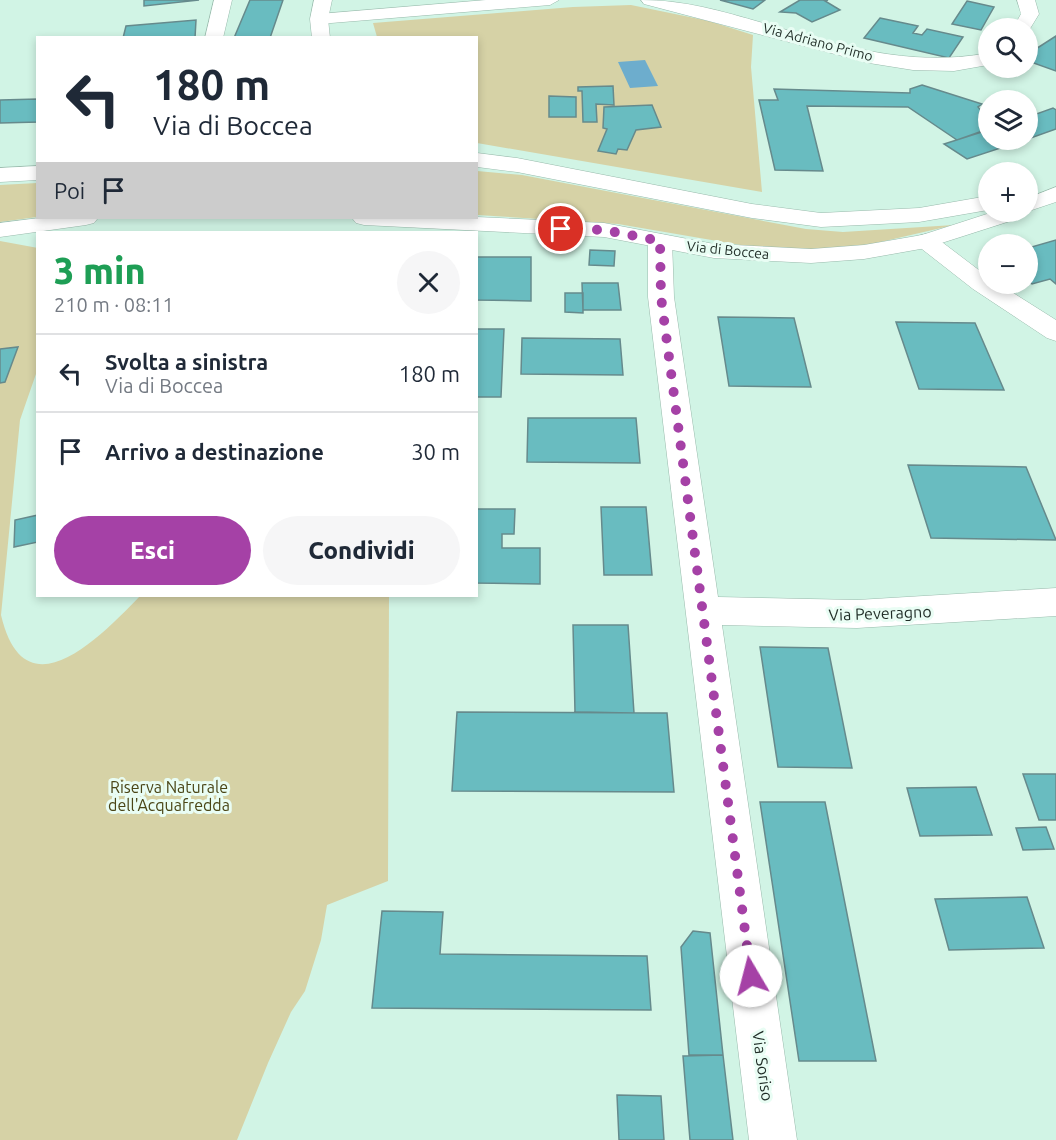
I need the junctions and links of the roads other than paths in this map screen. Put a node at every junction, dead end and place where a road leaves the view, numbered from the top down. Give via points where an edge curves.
1 (223, 0) edge
2 (322, 0) edge
3 (550, 0) edge
4 (650, 0) edge
5 (1053, 13) dead end
6 (1026, 14) edge
7 (320, 28) edge
8 (214, 36) edge
9 (978, 62) edge
10 (478, 160) edge
11 (36, 173) edge
12 (0, 175) edge
13 (1056, 193) edge
14 (1038, 196) edge
15 (1038, 201) edge
16 (978, 205) edge
17 (79, 219) edge
18 (384, 219) edge
19 (984, 222) edge
20 (0, 230) edge
21 (660, 241) junction
22 (926, 241) junction
23 (1056, 332) edge
24 (1056, 602) edge
25 (703, 611) junction
26 (773, 1140) edge

1 - 8 street
2 - 7 street
3 - 7 street
4 - 9 street, Via Adriano Primo via 892,60 944,66
5 - 6 street
10 - 16 street via 742,210 813,219 908,216
11 - 12 street
13 - 14 street
13 - 15 street
17 - 20 street
18 - 21 street, Via di Boccea via 604,230
19 - 22 street, Via di Boccea
21 - 22 street, Via di Boccea via 723,251 811,256
21 - 25 street, Via Soriso via 661,297
22 - 23 street via 982,284
24 - 25 street, Via Peveragno via 857,614
25 - 26 street, Via Soriso

